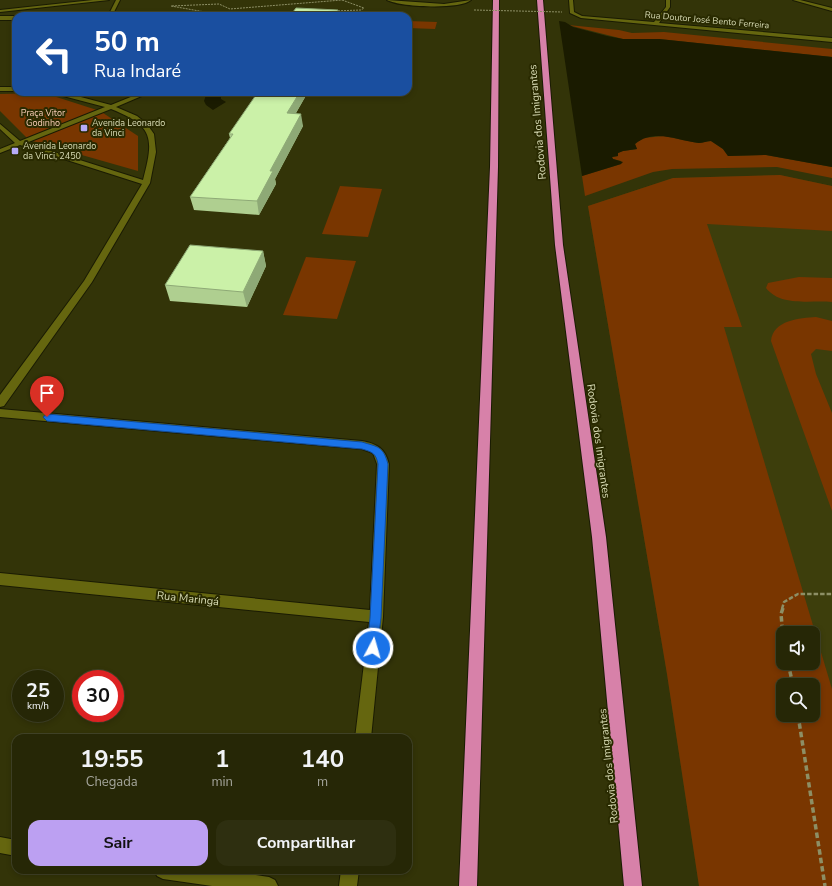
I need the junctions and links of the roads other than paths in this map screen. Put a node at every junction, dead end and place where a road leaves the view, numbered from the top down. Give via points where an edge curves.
1 (107, 0) edge
2 (118, 0) edge
3 (389, 0) edge
4 (470, 0) edge
5 (496, 0) edge
6 (540, 0) edge
7 (571, 0) edge
8 (668, 0) edge
9 (794, 0) edge
10 (24, 6) junction
11 (832, 10) edge
12 (0, 11) edge
13 (22, 12) edge
14 (112, 12) edge
15 (0, 18) edge
16 (12, 18) edge
17 (655, 24) junction
18 (832, 40) edge
19 (0, 89) edge
20 (12, 89) edge
21 (68, 96) edge
22 (139, 96) edge
23 (113, 107) junction
24 (0, 126) edge
25 (20, 143) junction
26 (0, 151) edge
27 (146, 183) junction
28 (0, 403) edge
29 (0, 413) edge
30 (0, 579) edge
31 (376, 618) junction
32 (364, 734) edge
33 (0, 845) edge
34 (12, 847) edge
35 (190, 874) edge
36 (350, 874) edge
37 (269, 886) edge
38 (348, 886) edge
39 (468, 886) edge
40 (633, 886) edge

1 - 10 street
2 - 14 street
3 - 4 street via 435,5 462,4
5 - 39 highway via 494,167
6 - 40 highway, Rodovia dos Imigrantes via 559,245 599,537
7 - 17 street, Rua Doutor José Bento Ferreira via 572,13 581,17
8 - 17 street via 668,7
9 - 11 street
10 - 12 street
10 - 13 street
15 - 16 street
17 - 18 street, Rua Doutor José Bento Ferreira
19 - 20 street
21 - 23 street
22 - 23 street
23 - 25 street
23 - 27 street via 136,118 151,134 153,154
24 - 25 street
25 - 26 street
25 - 27 street
27 - 28 street via 88,282
29 - 31 street via 362,445 377,450 381,453 383,464
30 - 31 street, Rua Maringá
31 - 32 street
33 - 34 street
35 - 37 street
36 - 38 street

